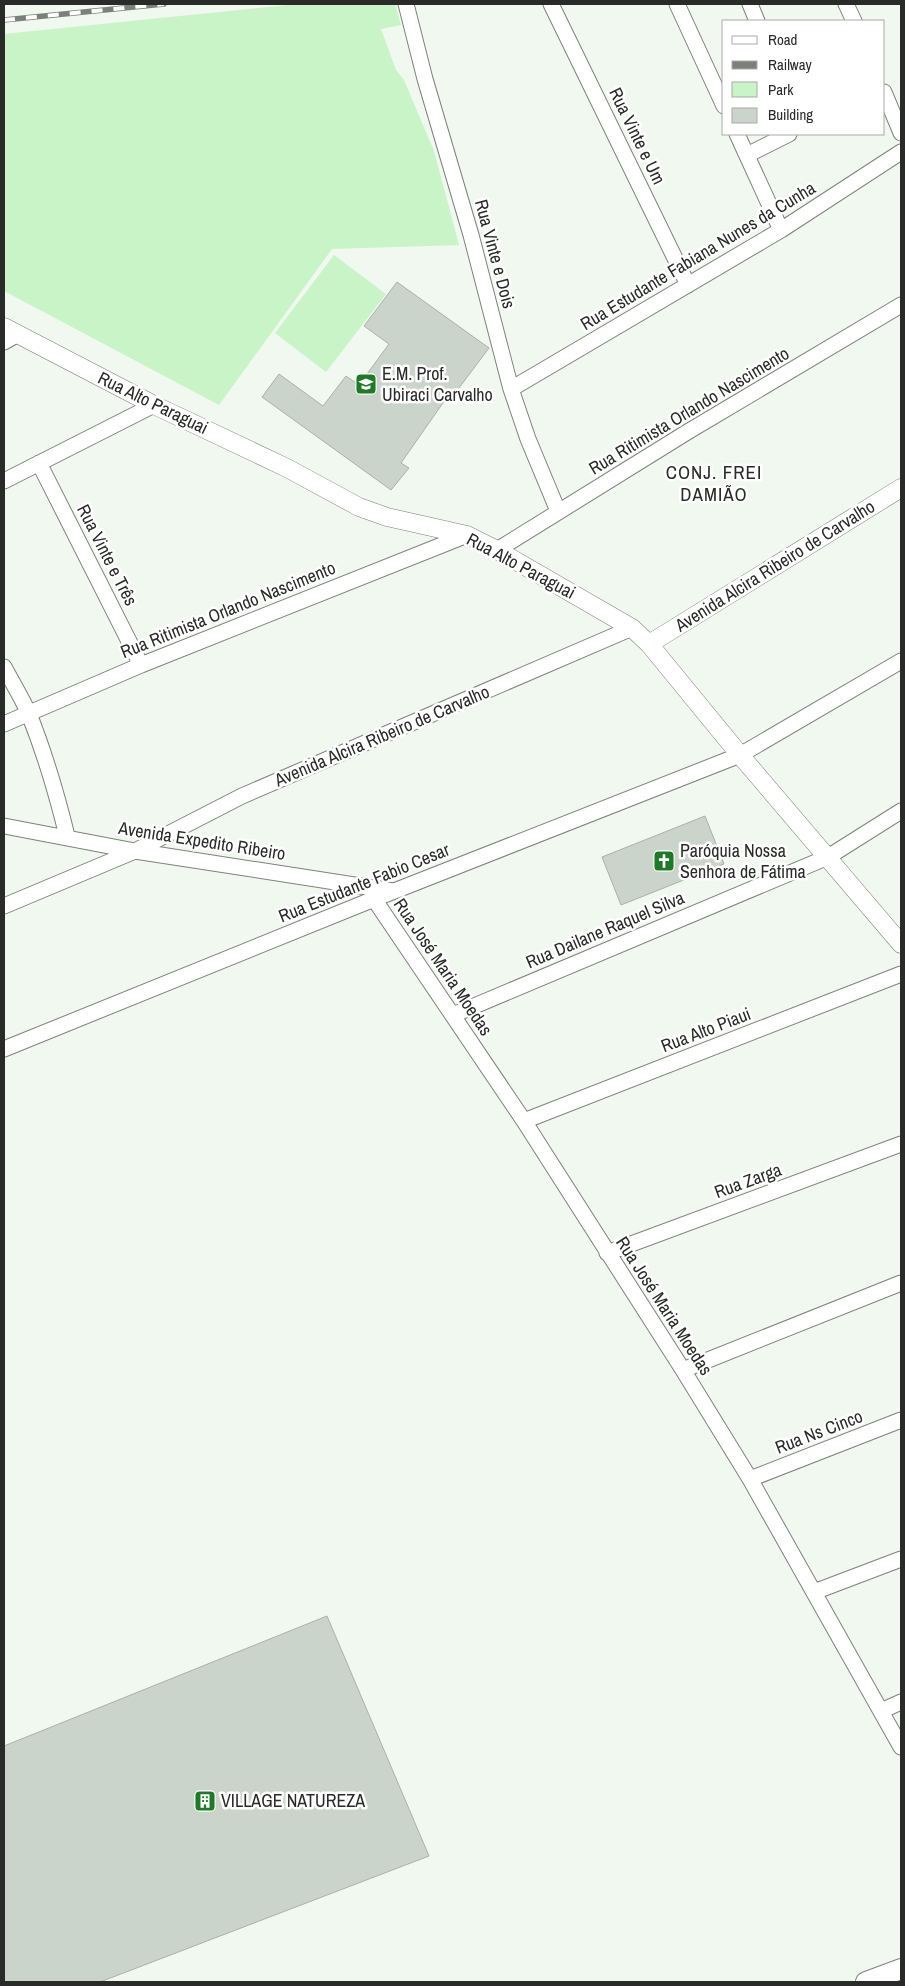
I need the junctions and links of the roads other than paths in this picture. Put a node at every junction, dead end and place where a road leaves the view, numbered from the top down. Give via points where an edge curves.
1 (406, 4) edge
2 (551, 4) edge
3 (677, 4) edge
4 (750, 4) edge
5 (846, 4) edge
6 (757, 20) edge
7 (854, 20) edge
8 (885, 94) edge
9 (722, 102) edge
10 (901, 133) edge
11 (736, 135) edge
12 (787, 135) edge
13 (901, 152) edge
14 (746, 156) junction
15 (781, 230) junction
16 (688, 284) junction
17 (901, 305) edge
18 (9, 334) edge
19 (511, 389) junction
20 (154, 405) junction
21 (39, 463) junction
22 (4, 481) edge
23 (901, 488) edge
24 (558, 511) junction
25 (467, 535) junction
26 (497, 550) junction
27 (632, 628) junction
28 (650, 644) junction
29 (901, 661) edge
30 (141, 665) junction
31 (4, 667) edge
32 (28, 712) junction
33 (4, 724) edge
34 (740, 755) junction
35 (901, 811) edge
36 (4, 826) edge
37 (67, 836) junction
38 (135, 851) junction
39 (828, 857) junction
40 (394, 891) junction
41 (374, 899) junction
42 (4, 906) edge
43 (901, 944) edge
44 (901, 974) edge
45 (453, 1015) junction
46 (4, 1049) edge
47 (524, 1121) junction
48 (901, 1144) edge
49 (607, 1253) junction
50 (901, 1283) edge
51 (683, 1370) junction
52 (901, 1420) edge
53 (750, 1479) junction
54 (901, 1559) edge
55 (814, 1592) junction
56 (901, 1702) edge
57 (881, 1711) junction
58 (901, 1747) edge
59 (901, 1969) edge
60 (866, 1982) edge

1 - 19 street, Rua Vinte e Dois
2 - 16 street, Rua Vinte e Um
3 - 9 street
4 - 6 street
5 - 7 street
8 - 10 street
11 - 14 street
12 - 14 street
13 - 15 street, Rua Estudante Fabiana Nunes da Cunha
14 - 15 street
15 - 16 street, Rua Estudante Fabiana Nunes da Cunha
16 - 19 street, Rua Estudante Fabiana Nunes da Cunha
17 - 24 street, Rua Ritimista Orlando Nascimento
18 - 20 street, Rua Alto Paraguai
19 - 24 street, Rua Vinte e Dois
20 - 21 street
20 - 25 street, Rua Alto Paraguai via 287,468 359,507 387,517
21 - 22 street
21 - 30 street, Rua Vinte e Três
23 - 28 street, Avenida Alcira Ribeiro de Carvalho
24 - 26 street, Rua Ritimista Orlando Nascimento
25 - 26 street, Rua Alto Paraguai
25 - 30 street, Rua Ritimista Orlando Nascimento
26 - 27 street, Rua Alto Paraguai
27 - 28 street, Rua Alto Paraguai
27 - 38 street, Avenida Alcira Ribeiro de Carvalho via 242,796
28 - 34 street, Rua Alto Paraguai
29 - 34 street, Rua Estudante Fabio Cesar
30 - 32 street, Rua Ritimista Orlando Nascimento
31 - 32 street
32 - 33 street, Rua Ritimista Orlando Nascimento
32 - 37 street via 53,780
34 - 39 street, Rua Alto Paraguai
34 - 40 street, Rua Estudante Fabio Cesar
35 - 39 street, Rua Dailane Raquel Silva
36 - 37 street, Avenida Expedito Ribeiro
37 - 38 street, Avenida Expedito Ribeiro
38 - 40 street, Avenida Expedito Ribeiro
38 - 42 street, Avenida Alcira Ribeiro de Carvalho
39 - 43 street, Rua Alto Paraguai
39 - 45 street, Rua Dailane Raquel Silva
40 - 41 street, Rua Estudante Fabio Cesar
41 - 45 street, Rua José Maria Moedas
41 - 46 street, Rua Estudante Fabio Cesar
44 - 47 street, Rua Alto Piaui
45 - 47 street, Rua José Maria Moedas
47 - 49 street, Rua José Maria Moedas
48 - 49 street, Rua Zarga
49 - 51 street, Rua José Maria Moedas
50 - 51 street
51 - 53 street, Rua José Maria Moedas
52 - 53 street, Rua Ns Cinco
53 - 55 street, Rua José Maria Moedas
54 - 55 street
55 - 57 street, Rua José Maria Moedas
56 - 57 street
57 - 58 street, Rua José Maria Moedas
59 - 60 main road

